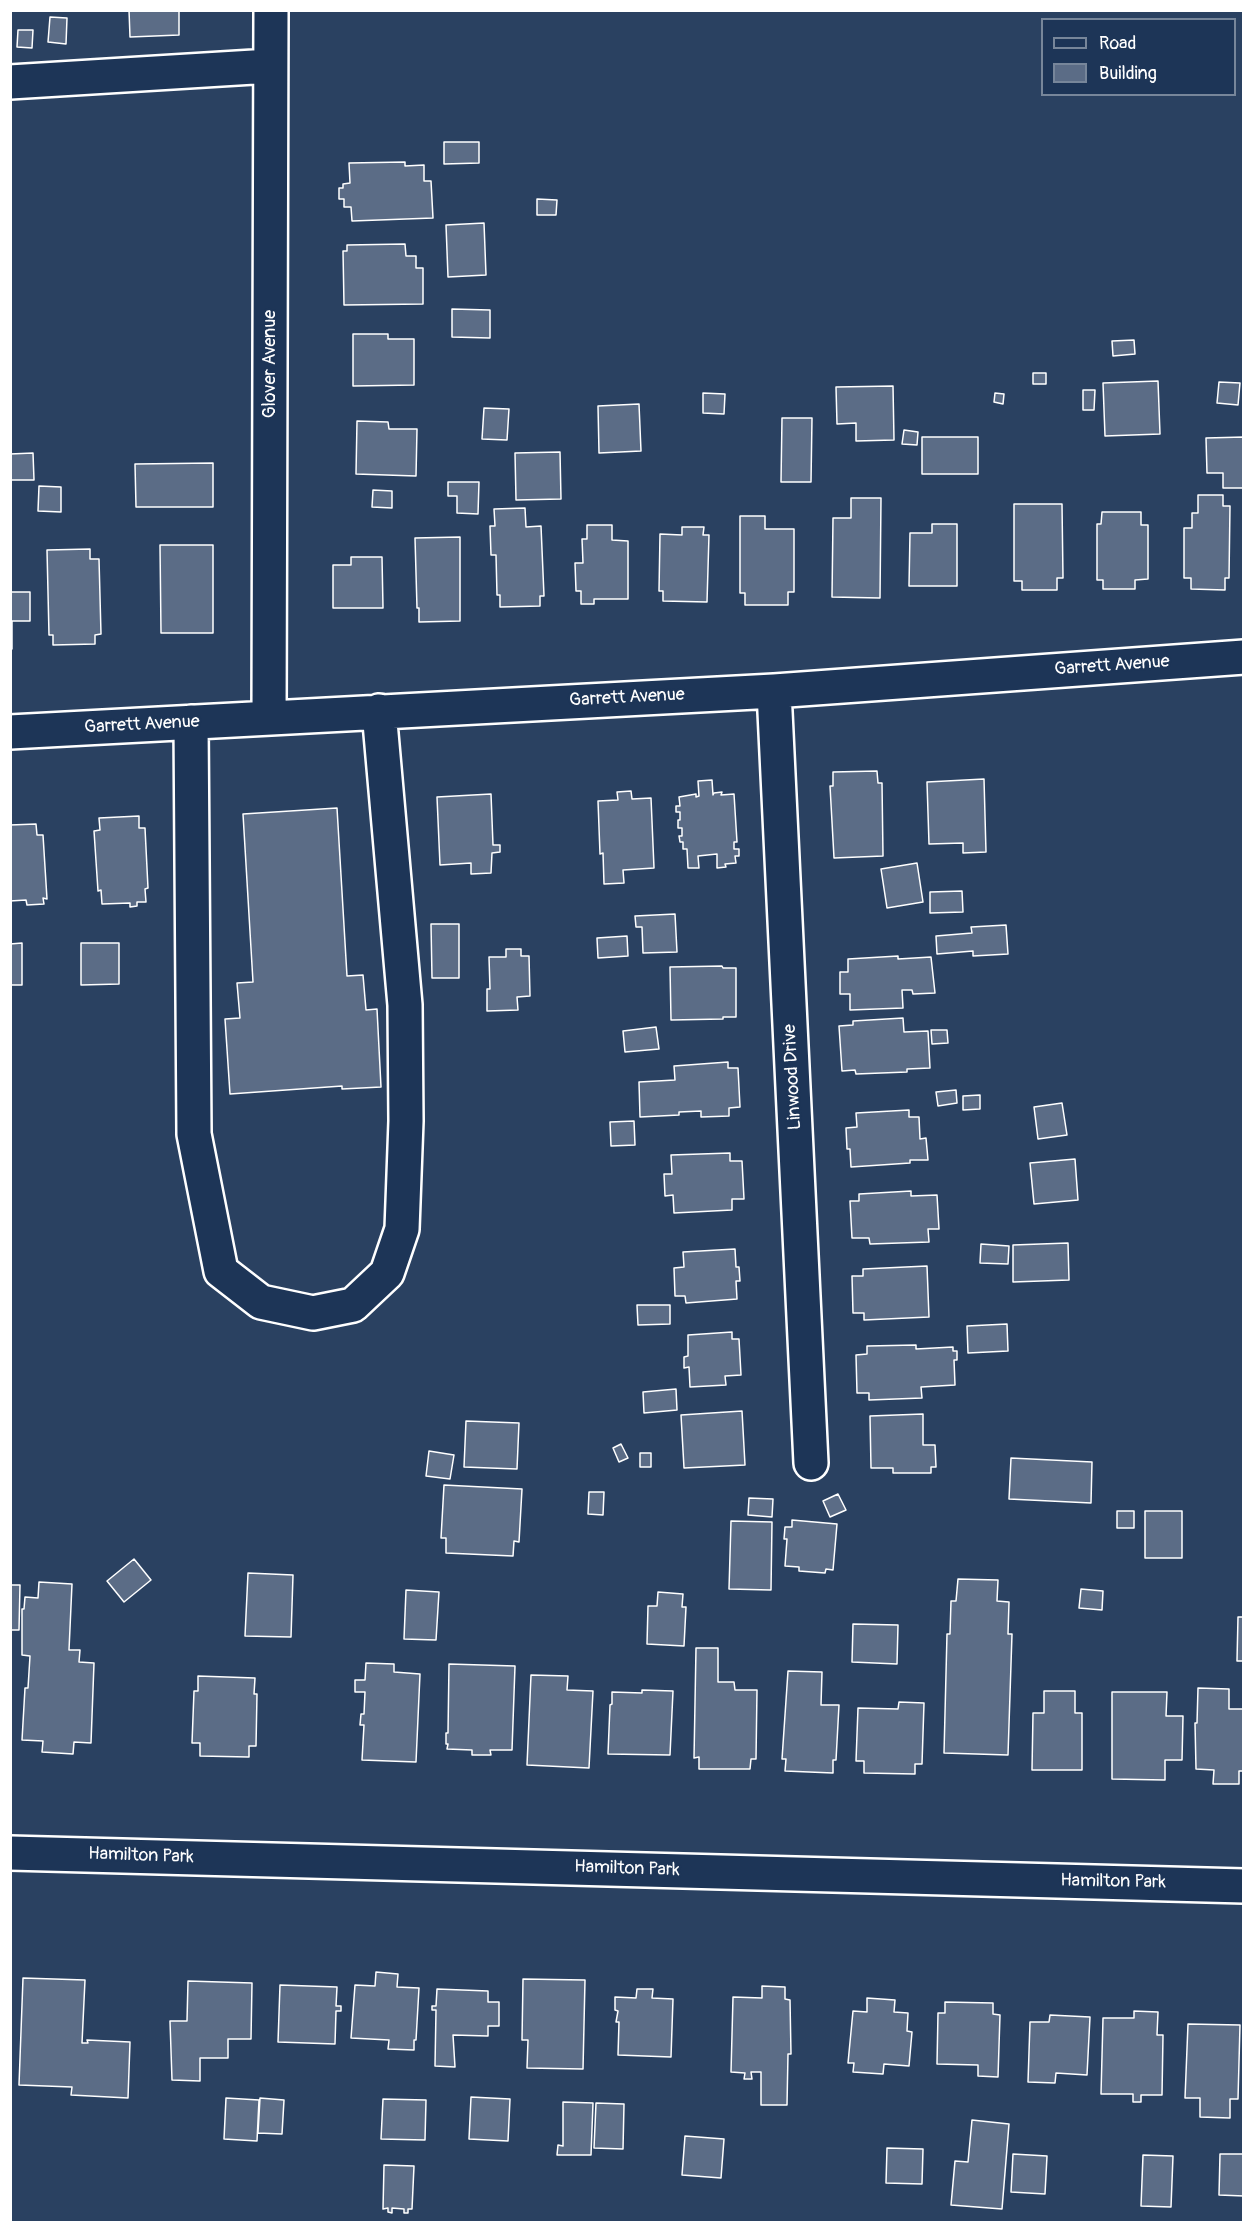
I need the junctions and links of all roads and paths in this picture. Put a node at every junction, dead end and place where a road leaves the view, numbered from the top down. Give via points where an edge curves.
1 (271, 10) edge
2 (270, 66) junction
3 (10, 82) edge
4 (1244, 657) edge
5 (774, 691) junction
6 (379, 711) junction
7 (269, 717) junction
8 (191, 722) junction
9 (10, 732) edge
10 (811, 1463) dead end
11 (10, 1852) edge
12 (1244, 1886) edge

1 - 2 street, Glover Avenue
2 - 3 street
2 - 7 street, Glover Avenue
4 - 5 street, Garrett Avenue
5 - 6 street, Garrett Avenue
5 - 10 street, Linwood Drive
6 - 7 street, Garrett Avenue
6 - 8 street via 405,1005 402,1229 387,1273 353,1305 314,1313 261,1302 221,1271 194,1134
7 - 8 street, Garrett Avenue
8 - 9 street, Garrett Avenue
11 - 12 street, Hamilton Park

